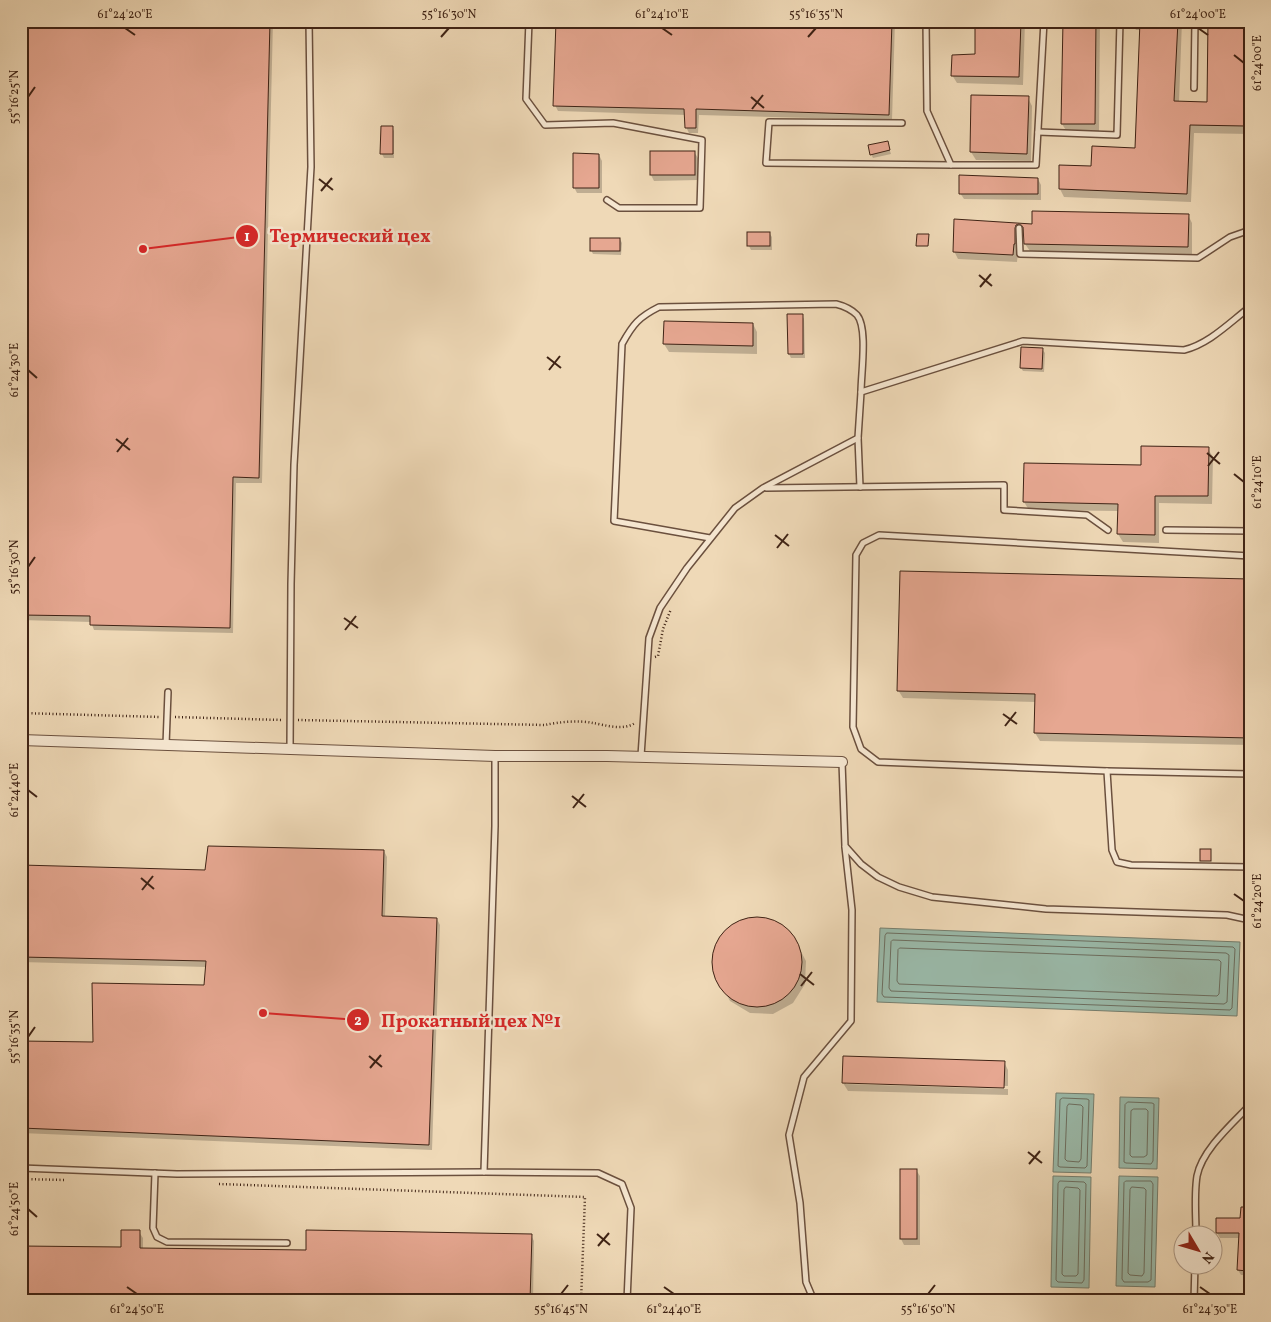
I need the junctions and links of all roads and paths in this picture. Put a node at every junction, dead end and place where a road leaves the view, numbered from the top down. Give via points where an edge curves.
1 (309, 21) edge
2 (529, 21) edge
3 (926, 21) edge
4 (1044, 21) edge
5 (1120, 21) edge
6 (1195, 21) edge
7 (1194, 88) dead end
8 (902, 123) dead end
9 (1038, 132) junction
10 (951, 165) junction
11 (607, 200) dead end
12 (1019, 228) dead end
13 (1250, 230) edge
14 (1250, 307) edge
15 (861, 392) junction
16 (858, 438) junction
17 (860, 487) junction
18 (764, 488) junction
19 (1108, 530) dead end
20 (1166, 530) dead end
21 (1250, 531) edge
22 (710, 538) junction
23 (1250, 556) edge
24 (671, 607) dead end
25 (648, 659) junction
26 (168, 692) dead end
27 (21, 713) edge
28 (167, 717) junction
29 (637, 719) dead end
30 (290, 720) junction
31 (21, 740) edge
32 (166, 745) junction
33 (290, 750) junction
34 (495, 756) junction
35 (641, 756) junction
36 (842, 762) joint
37 (1107, 770) junction
38 (1250, 774) edge
39 (845, 846) junction
40 (1250, 867) edge
41 (1250, 920) edge
42 (1250, 1106) edge
43 (21, 1168) edge
44 (484, 1172) junction
45 (154, 1173) junction
46 (21, 1179) edge
47 (69, 1180) dead end
48 (213, 1183) dead end
49 (1196, 1224) edge
50 (287, 1243) dead end
51 (1195, 1274) edge
52 (581, 1301) edge
53 (627, 1301) edge
54 (814, 1301) edge
55 (1194, 1301) edge

1 - 30 lane via 311,167 294,465
2 - 11 lane via 526,99 545,125 613,123 702,140 700,208 619,208
3 - 10 lane via 927,111
4 - 9 lane
5 - 9 lane via 1117,134
6 - 7 lane
8 - 10 lane via 769,122 766,162
9 - 10 lane via 1036,165
12 - 13 lane via 1020,254 1198,258 1230,237
14 - 15 lane via 1197,347 1184,350 1023,341
15 - 16 lane
15 - 22 lane via 863,327 858,316 848,307 836,304 659,307 643,315 622,344 614,521
16 - 17 lane
16 - 18 lane
17 - 18 lane
17 - 19 lane via 1004,485 1004,510 1087,516
18 - 22 lane via 735,508
20 - 21 lane
22 - 25 lane via 660,608 649,638
23 - 37 lane via 879,535 863,543 856,555 853,727 861,749 878,762
24 - 25 path via 658,656
25 - 35 lane
26 - 28 lane
27 - 28 path
28 - 30 path
28 - 32 lane
29 - 30 path via 630,727 584,722 545,725
30 - 33 lane
31 - 32 street
32 - 33 street
33 - 34 street
34 - 35 street
34 - 44 lane
35 - 36 street
36 - 39 lane
37 - 38 lane
37 - 40 lane via 1112,850 1117,862
39 - 41 lane via 878,878 932,897 1046,909 1227,915
39 - 54 lane via 852,910 851,1021 804,1077 789,1136 800,1202 806,1282
42 - 49 lane via 1206,1156 1198,1175
43 - 45 lane
44 - 45 lane
44 - 53 lane via 598,1173 622,1184 632,1208
45 - 50 lane via 153,1228 157,1237 167,1242
46 - 47 path
48 - 52 path via 585,1197
51 - 55 lane

